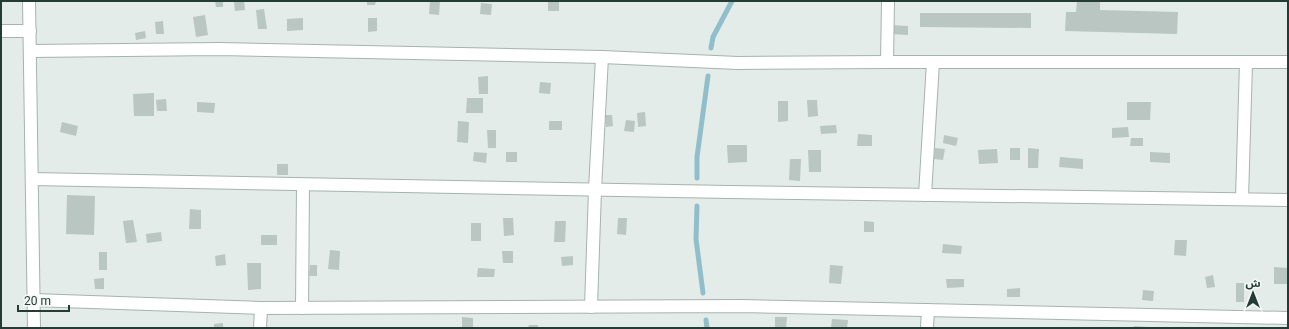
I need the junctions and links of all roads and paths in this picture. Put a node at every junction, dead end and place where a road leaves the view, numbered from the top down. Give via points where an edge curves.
1 (29, 1) edge
2 (888, 1) edge
3 (1, 31) edge
4 (30, 31) junction
5 (30, 51) junction
6 (602, 57) junction
7 (887, 62) junction
8 (933, 62) junction
9 (1246, 62) junction
10 (1288, 62) edge
11 (32, 179) junction
12 (303, 185) junction
13 (595, 190) junction
14 (925, 195) junction
15 (1242, 200) junction
16 (1288, 200) edge
17 (33, 300) junction
18 (591, 307) junction
19 (261, 308) junction
20 (302, 308) junction
21 (928, 310) junction
22 (1288, 318) edge
23 (1232, 322) edge
24 (34, 328) edge
25 (260, 328) edge
26 (927, 328) edge

1 - 4 street
2 - 7 street
3 - 4 street
4 - 5 street
5 - 6 street via 219,49
5 - 11 street
6 - 7 street via 738,63
6 - 13 street
7 - 8 street
8 - 9 street
8 - 14 street
9 - 10 street
9 - 15 street
11 - 12 street
11 - 17 street
12 - 13 street
12 - 20 street
13 - 14 street
13 - 18 street
14 - 15 street
15 - 16 street
17 - 19 street
17 - 24 street
18 - 20 street
18 - 21 street via 741,306
19 - 20 street
19 - 25 street
21 - 23 street
21 - 26 street
22 - 23 street

